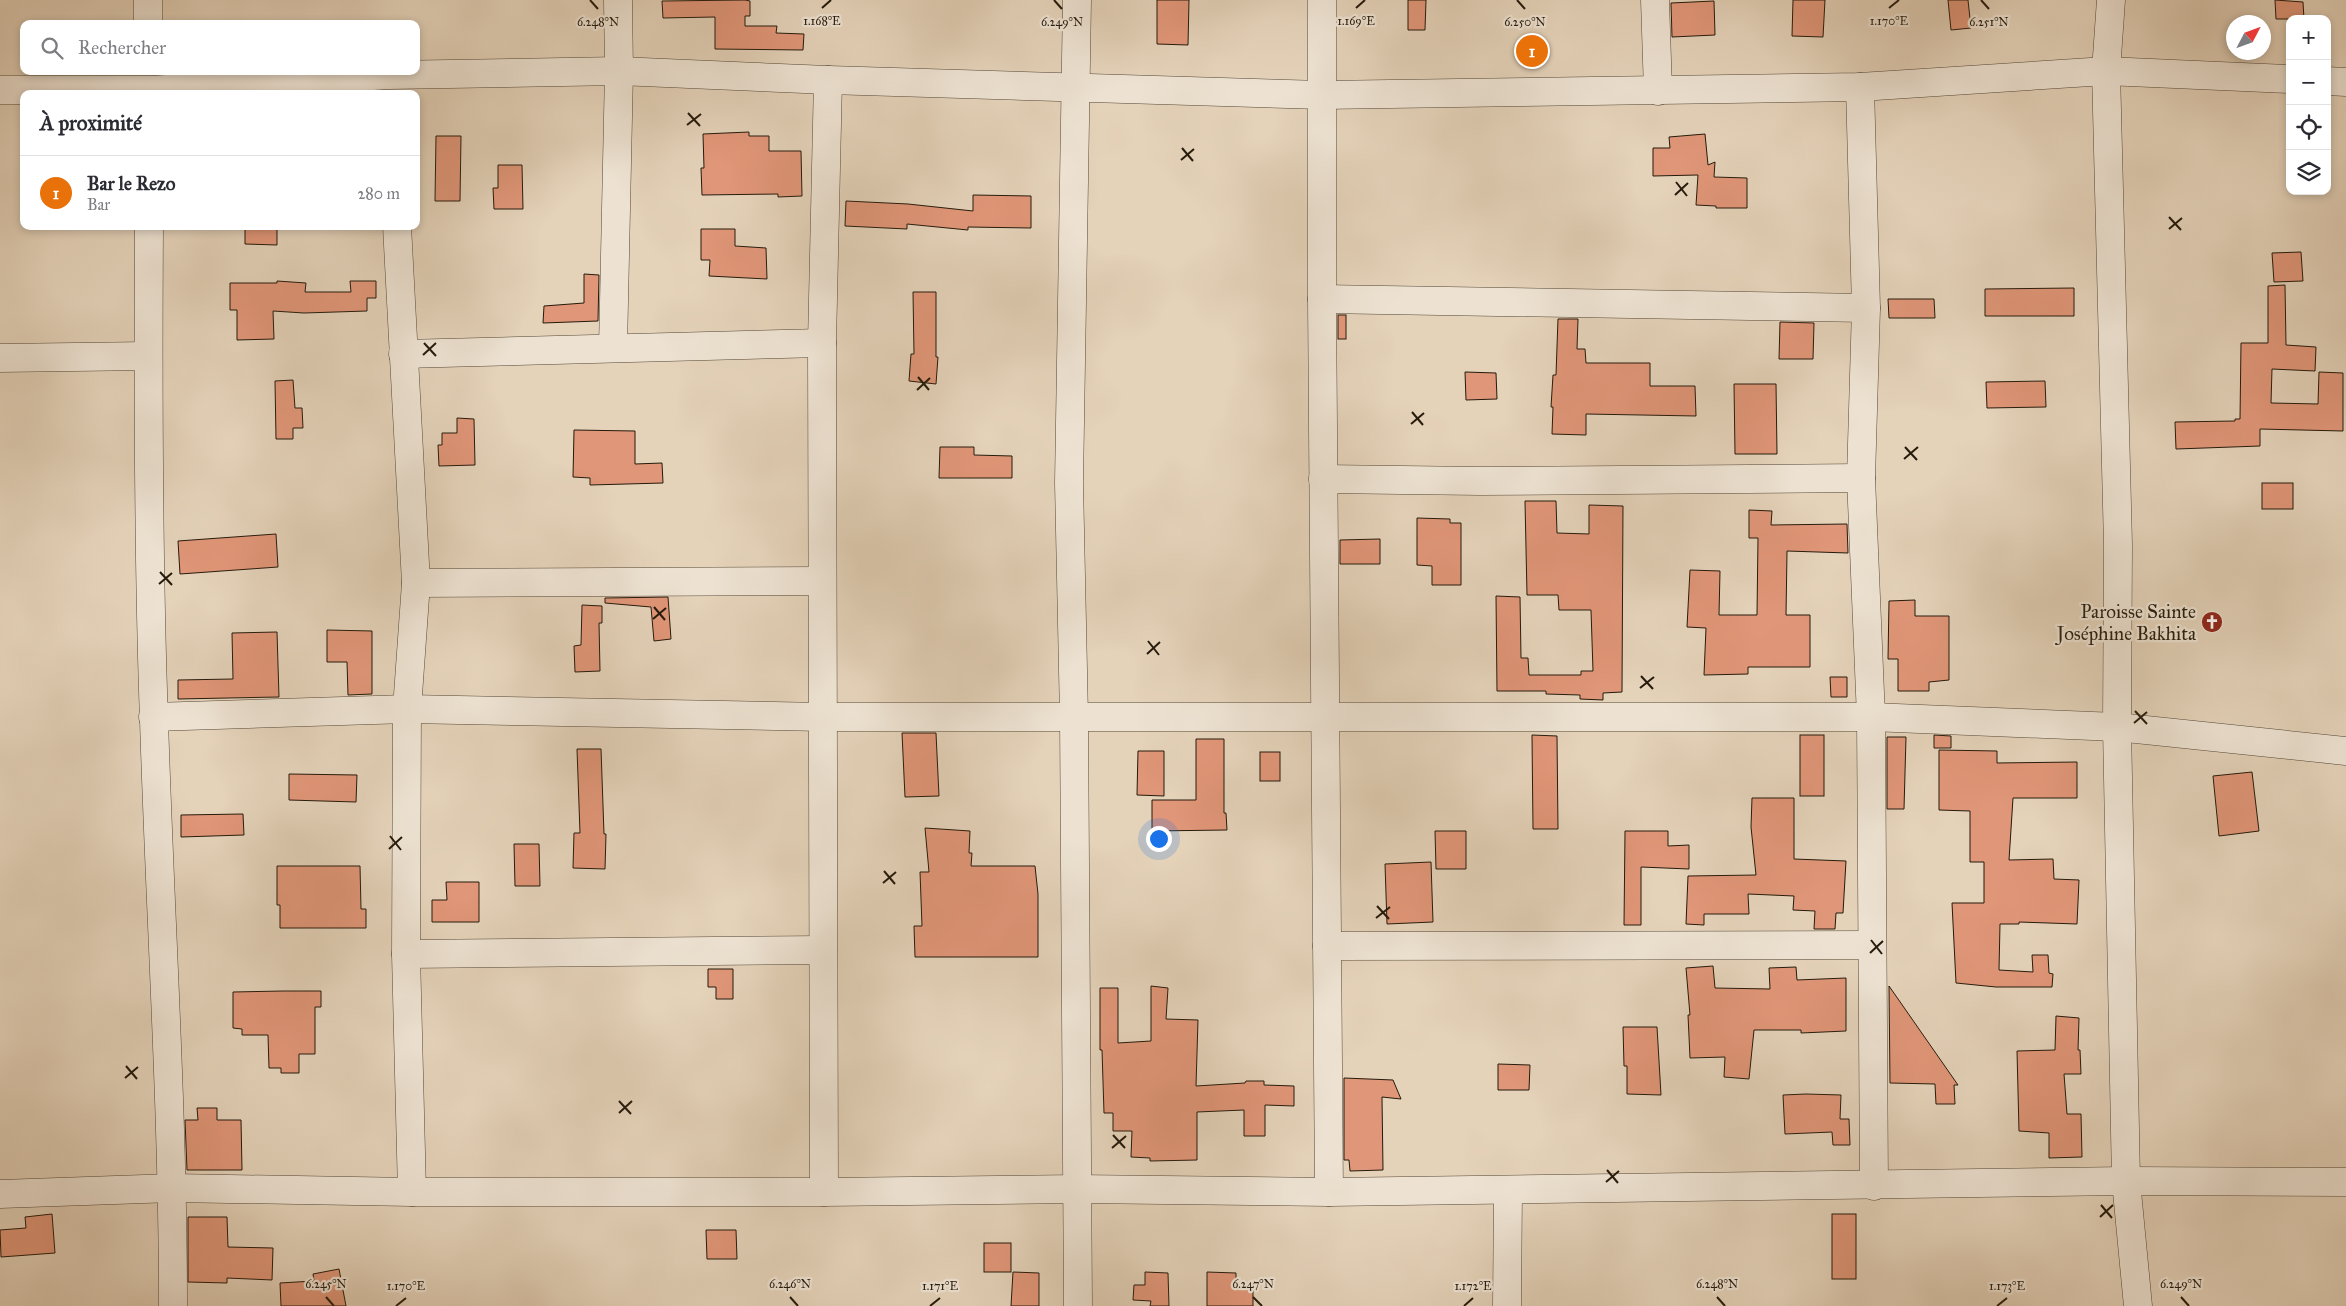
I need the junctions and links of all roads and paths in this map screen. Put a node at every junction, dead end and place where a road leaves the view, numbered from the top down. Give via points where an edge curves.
1 (148, 0) edge
2 (618, 0) edge
3 (1078, 0) edge
4 (1322, 0) edge
5 (1655, 0) edge
6 (2111, 0) edge
7 (148, 20) edge
8 (619, 71) junction
9 (2106, 72) junction
10 (828, 80) junction
11 (2286, 80) edge
12 (2331, 81) edge
13 (2346, 82) edge
14 (390, 84) edge
15 (150, 85) edge
16 (1860, 87) junction
17 (1077, 88) junction
18 (0, 90) edge
19 (1658, 91) junction
20 (1322, 94) junction
21 (149, 230) edge
22 (397, 230) edge
23 (1322, 299) junction
24 (1866, 308) junction
25 (822, 343) junction
26 (613, 348) junction
27 (403, 354) junction
28 (148, 356) junction
29 (0, 358) edge
30 (1861, 478) junction
31 (1323, 479) junction
32 (822, 581) junction
33 (416, 583) junction
34 (407, 709) junction
35 (823, 717) junction
36 (1074, 717) junction
37 (1325, 717) junction
38 (1871, 717) junction
39 (153, 718) junction
40 (2116, 727) junction
41 (2346, 751) edge
42 (1872, 945) junction
43 (1327, 946) junction
44 (823, 950) junction
45 (406, 954) junction
46 (2126, 1181) junction
47 (2346, 1182) edge
48 (1874, 1186) junction
49 (173, 1188) junction
50 (1078, 1189) junction
51 (1508, 1190) junction
52 (412, 1192) junction
53 (824, 1192) junction
54 (1328, 1192) junction
55 (0, 1194) edge
56 (172, 1306) edge
57 (1078, 1306) edge
58 (1507, 1306) edge
59 (2138, 1306) edge

1 - 7 street
2 - 8 street
3 - 17 street
4 - 20 street
5 - 19 street
6 - 9 street
8 - 10 street
8 - 14 street
8 - 26 street
9 - 11 street
9 - 16 street
9 - 40 street via 2118,545
10 - 17 street
10 - 25 street
12 - 13 street
14 - 15 street
15 - 18 street
16 - 19 street
16 - 24 street
17 - 20 street
17 - 36 street via 1069,483
19 - 20 street
20 - 23 street
21 - 28 street
22 - 27 street
23 - 24 street
23 - 31 street
24 - 30 street
25 - 26 street
25 - 32 street
26 - 27 street
27 - 33 street
28 - 29 street
28 - 39 street
30 - 31 street
30 - 38 street
31 - 37 street
32 - 33 street
32 - 35 street
33 - 34 street
34 - 35 street
34 - 39 street
34 - 45 street
35 - 36 street
35 - 44 street
36 - 37 street
36 - 50 street
37 - 38 street
37 - 43 street
38 - 40 street
38 - 42 street
39 - 49 street
40 - 41 street
40 - 46 street
42 - 43 street
42 - 48 street
43 - 54 street
44 - 45 street
44 - 53 street
45 - 52 street
46 - 47 street
46 - 48 street
46 - 59 street
48 - 51 street
49 - 52 street
49 - 55 street
49 - 56 street
50 - 53 street
50 - 54 street
50 - 57 street
51 - 54 street
51 - 58 street
52 - 53 street

